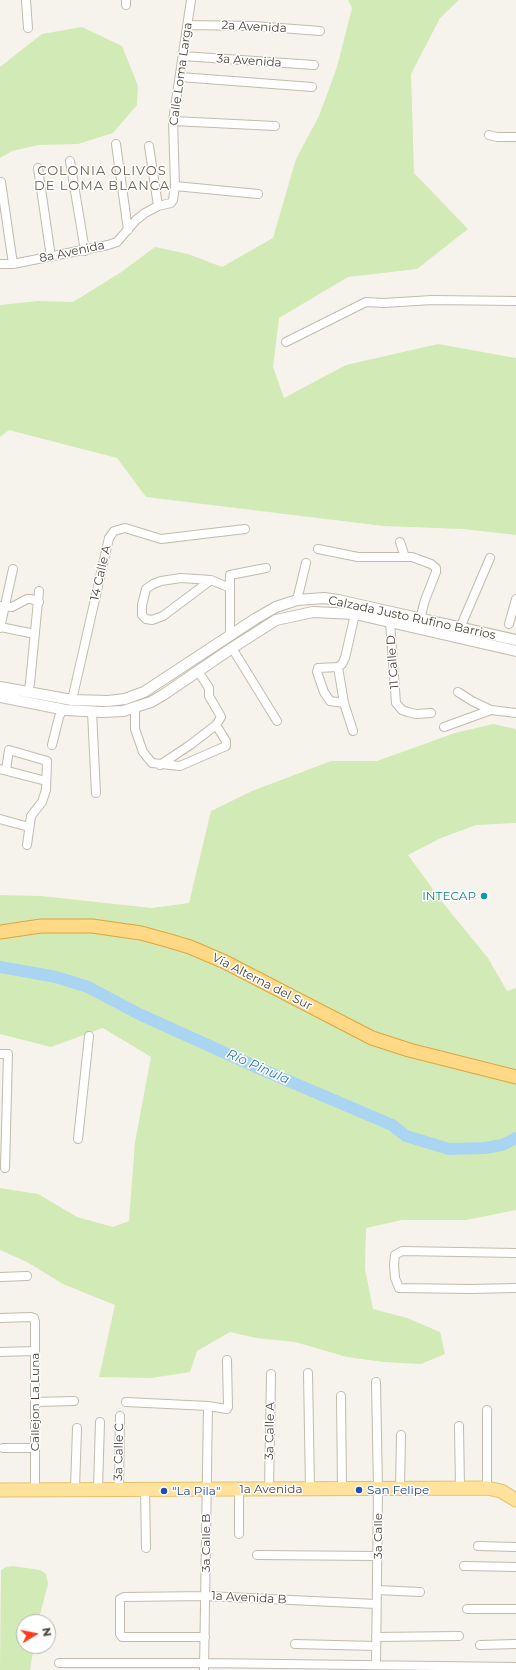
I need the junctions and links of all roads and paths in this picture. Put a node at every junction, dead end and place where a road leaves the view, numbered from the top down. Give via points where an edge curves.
1 (26, 0) edge
2 (191, 0) edge
3 (188, 25) junction
4 (28, 28) dead end
5 (320, 32) dead end
6 (183, 56) junction
7 (314, 65) dead end
8 (180, 77) junction
9 (312, 87) dead end
10 (173, 121) junction
11 (275, 126) dead end
12 (489, 135) dead end
13 (516, 137) edge
14 (116, 144) dead end
15 (150, 146) dead end
16 (70, 161) dead end
17 (38, 168) dead end
18 (0, 182) edge
19 (175, 186) junction
20 (258, 194) dead end
21 (174, 196) joint
22 (158, 206) junction
23 (128, 230) junction
24 (85, 251) junction
25 (51, 257) junction
26 (0, 264) edge
27 (13, 264) junction
28 (516, 302) edge
29 (286, 342) dead end
30 (245, 529) dead end
31 (400, 542) dead end
32 (318, 549) dead end
33 (405, 557) junction
34 (490, 558) dead end
35 (306, 563) dead end
36 (266, 568) dead end
37 (13, 569) dead end
38 (211, 580) junction
39 (230, 588) junction
40 (39, 591) dead end
41 (516, 599) edge
42 (297, 600) junction
43 (39, 602) junction
44 (2, 607) edge
45 (370, 612) junction
46 (355, 614) junction
47 (420, 619) junction
48 (390, 622) junction
49 (509, 624) dead end
50 (0, 628) edge
51 (460, 628) junction
52 (36, 634) junction
53 (230, 634) junction
54 (516, 640) edge
55 (232, 648) junction
56 (516, 651) edge
57 (338, 667) junction
58 (198, 671) junction
59 (168, 675) junction
60 (175, 686) junction
61 (458, 692) dead end
62 (3, 693) edge
63 (28, 693) junction
64 (72, 700) junction
65 (344, 703) junction
66 (135, 708) junction
67 (63, 709) junction
68 (490, 710) junction
69 (92, 712) junction
70 (431, 713) dead end
71 (516, 713) edge
72 (277, 722) dead end
73 (216, 725) junction
74 (444, 727) dead end
75 (353, 731) dead end
76 (52, 745) dead end
77 (160, 765) junction
78 (3, 770) edge
79 (46, 781) junction
80 (96, 793) dead end
81 (0, 819) edge
82 (29, 827) junction
83 (27, 845) dead end
84 (0, 932) edge
85 (0, 939) edge
86 (208, 959) junction
87 (224, 965) junction
88 (89, 1036) dead end
89 (4, 1054) edge
90 (516, 1077) edge
91 (516, 1084) edge
92 (78, 1140) dead end
93 (2, 1170) edge
94 (516, 1253) edge
95 (27, 1276) dead end
96 (0, 1277) edge
97 (516, 1288) edge
98 (0, 1318) edge
99 (35, 1351) junction
100 (0, 1352) edge
101 (227, 1360) dead end
102 (308, 1373) dead end
103 (271, 1374) dead end
104 (376, 1382) dead end
105 (341, 1396) dead end
106 (35, 1402) junction
107 (74, 1402) dead end
108 (126, 1402) dead end
109 (208, 1406) junction
110 (487, 1410) dead end
111 (120, 1416) dead end
112 (100, 1422) dead end
113 (459, 1426) dead end
114 (77, 1428) dead end
115 (401, 1435) dead end
116 (2, 1448) dead end
117 (35, 1448) junction
118 (119, 1488) junction
119 (145, 1488) junction
120 (206, 1488) junction
121 (460, 1488) junction
122 (487, 1488) junction
123 (75, 1489) junction
124 (98, 1489) junction
125 (239, 1489) junction
126 (269, 1489) junction
127 (342, 1489) junction
128 (378, 1489) junction
129 (400, 1489) junction
130 (0, 1490) edge
131 (36, 1490) junction
132 (310, 1490) junction
133 (516, 1500) edge
134 (239, 1534) dead end
135 (478, 1546) dead end
136 (516, 1546) edge
137 (146, 1548) dead end
138 (257, 1555) dead end
139 (378, 1556) junction
140 (464, 1566) dead end
141 (516, 1567) edge
142 (377, 1590) junction
143 (420, 1592) dead end
144 (206, 1596) junction
145 (376, 1604) junction
146 (467, 1609) dead end
147 (516, 1609) edge
148 (459, 1636) dead end
149 (205, 1637) junction
150 (376, 1637) junction
151 (295, 1644) dead end
152 (516, 1644) edge
153 (480, 1645) dead end
154 (376, 1646) junction
155 (59, 1663) dead end
156 (204, 1666) edge
157 (376, 1666) junction
158 (246, 1667) edge
159 (516, 1667) edge
160 (400, 1668) edge
161 (432, 1668) edge

1 - 4 street
2 - 3 street, Calle Loma Larga
3 - 5 street, 2a Avenida via 254,26
3 - 6 street, Calle Loma Larga
6 - 7 street, 3a Avenida
6 - 8 street, Calle Loma Larga
8 - 9 street
8 - 10 street, Calle Loma Larga
10 - 11 street
10 - 19 street, Calle Loma Larga
12 - 13 street
14 - 23 street
15 - 22 street
16 - 24 street
17 - 25 street
18 - 27 street
19 - 20 street
19 - 21 street, Calle Loma Larga
21 - 22 street, 8a Avenida via 171,203
22 - 23 street, 8a Avenida via 145,213
23 - 24 street, 8a Avenida via 117,242
24 - 25 street, 8a Avenida
25 - 27 street, 8a Avenida
26 - 27 street, 8a Avenida
28 - 29 street via 366,302
30 - 64 street, 14 Calle A via 161,539 126,528 114,531 109,538
31 - 33 street
32 - 33 street via 358,557
33 - 47 street via 412,557 436,568
34 - 51 street
35 - 42 street
36 - 39 street via 230,575
37 - 44 street
38 - 38 street via 181,578 161,580 153,584 146,589 142,615 152,620 163,616
38 - 39 street
39 - 53 street
40 - 43 street
41 - 49 street
42 - 45 street, Calzada Justo Rufino Barrios via 324,598
42 - 53 street, Calzada Justo Rufino Barrios via 276,607
43 - 44 street via 27,599 12,607
43 - 52 street
44 - 50 street
45 - 46 street, Calzada Justo Rufino Barrios
45 - 47 street, Calzada Justo Rufino Barrios
45 - 48 street, Calzada Justo Rufino Barrios
46 - 55 street, Calzada Justo Rufino Barrios via 313,612 276,620
46 - 57 street via 345,658
47 - 51 street, Calzada Justo Rufino Barrios
48 - 56 street, Calzada Justo Rufino Barrios
48 - 70 street, 11 Calle D via 396,703 408,712
50 - 52 street
51 - 54 street, Calzada Justo Rufino Barrios
52 - 63 street
53 - 59 street, Calzada Justo Rufino Barrios
55 - 58 street, Calzada Justo Rufino Barrios
55 - 72 street
57 - 65 street
57 - 65 street via 318,668 316,672 330,701
58 - 60 street, Calzada Justo Rufino Barrios
58 - 73 street via 209,688 209,696 221,717
59 - 60 street
59 - 64 street, Calzada Justo Rufino Barrios via 144,692 125,698 108,701
60 - 66 street, Calzada Justo Rufino Barrios via 151,702
61 - 68 street
62 - 63 street, Calzada Justo Rufino Barrios
62 - 67 street, Calzada Justo Rufino Barrios
63 - 64 street, Calzada Justo Rufino Barrios
65 - 75 street
66 - 69 street, Calzada Justo Rufino Barrios
66 - 77 street via 135,729 143,752 152,763
67 - 69 street, Calzada Justo Rufino Barrios
67 - 76 street
68 - 71 street
68 - 74 street
69 - 80 street
73 - 77 street
73 - 77 street via 226,741 226,746 180,766
78 - 79 street
78 - 79 street via 9,750 47,761
79 - 82 street via 42,802 31,816
81 - 82 street
82 - 83 street
84 - 86 highway, Vía Alterna del Sur via 41,926 92,926 142,933 190,947
85 - 86 highway, Vía Alterna del Sur via 41,934 116,937
86 - 87 highway, Vía Alterna del Sur
87 - 90 highway, Vía Alterna del Sur via 372,1038
87 - 91 highway, Vía Alterna del Sur via 370,1046
88 - 92 street
89 - 93 street
94 - 97 street via 402,1251 396,1253 394,1278 399,1288
95 - 96 street
98 - 99 street, Callejon La Luna via 34,1318
99 - 100 street
99 - 106 street, Callejon La Luna
101 - 109 street via 228,1407 227,1409
102 - 132 street
103 - 126 street, 3a Calle A
104 - 128 street, 3a Calle
105 - 127 street
106 - 107 street
106 - 117 street, Callejon La Luna
108 - 109 street
109 - 120 street
110 - 122 street
111 - 118 street, 3a Calle C
112 - 124 street
113 - 121 street
114 - 123 street
115 - 129 street
116 - 117 street
117 - 131 street, Callejon La Luna
118 - 119 main road, 1a Avenida
118 - 124 main road, 1a Avenida
119 - 120 main road, 1a Avenida
119 - 137 street
120 - 125 main road, 1a Avenida
120 - 144 street, 3a Calle B
121 - 122 main road, 1a Avenida
121 - 129 main road, 1a Avenida
122 - 133 main road, 1a Avenida via 501,1491
123 - 124 main road, 1a Avenida
123 - 131 main road, 1a Avenida
125 - 126 main road, 1a Avenida
125 - 134 street
126 - 132 main road, 1a Avenida
127 - 128 main road, 1a Avenida
127 - 132 main road, 1a Avenida
128 - 129 main road, 1a Avenida
128 - 139 street, 3a Calle
130 - 131 main road, 1a Avenida
135 - 136 street
138 - 139 street
139 - 142 street, 3a Calle
140 - 141 street
142 - 143 street
142 - 145 street, 3a Calle
144 - 145 street, 1a Avenida B
144 - 149 street, 3a Calle B
144 - 149 street, 1a Avenida B via 120,1599 121,1636
145 - 150 street, 3a Calle
146 - 147 street
148 - 150 street
149 - 156 street, 3a Calle B
150 - 154 street, 3a Calle
151 - 154 street
152 - 153 street
154 - 157 street, 3a Calle
155 - 156 street
156 - 158 street
157 - 158 street
157 - 160 street
159 - 161 street
160 - 161 street

